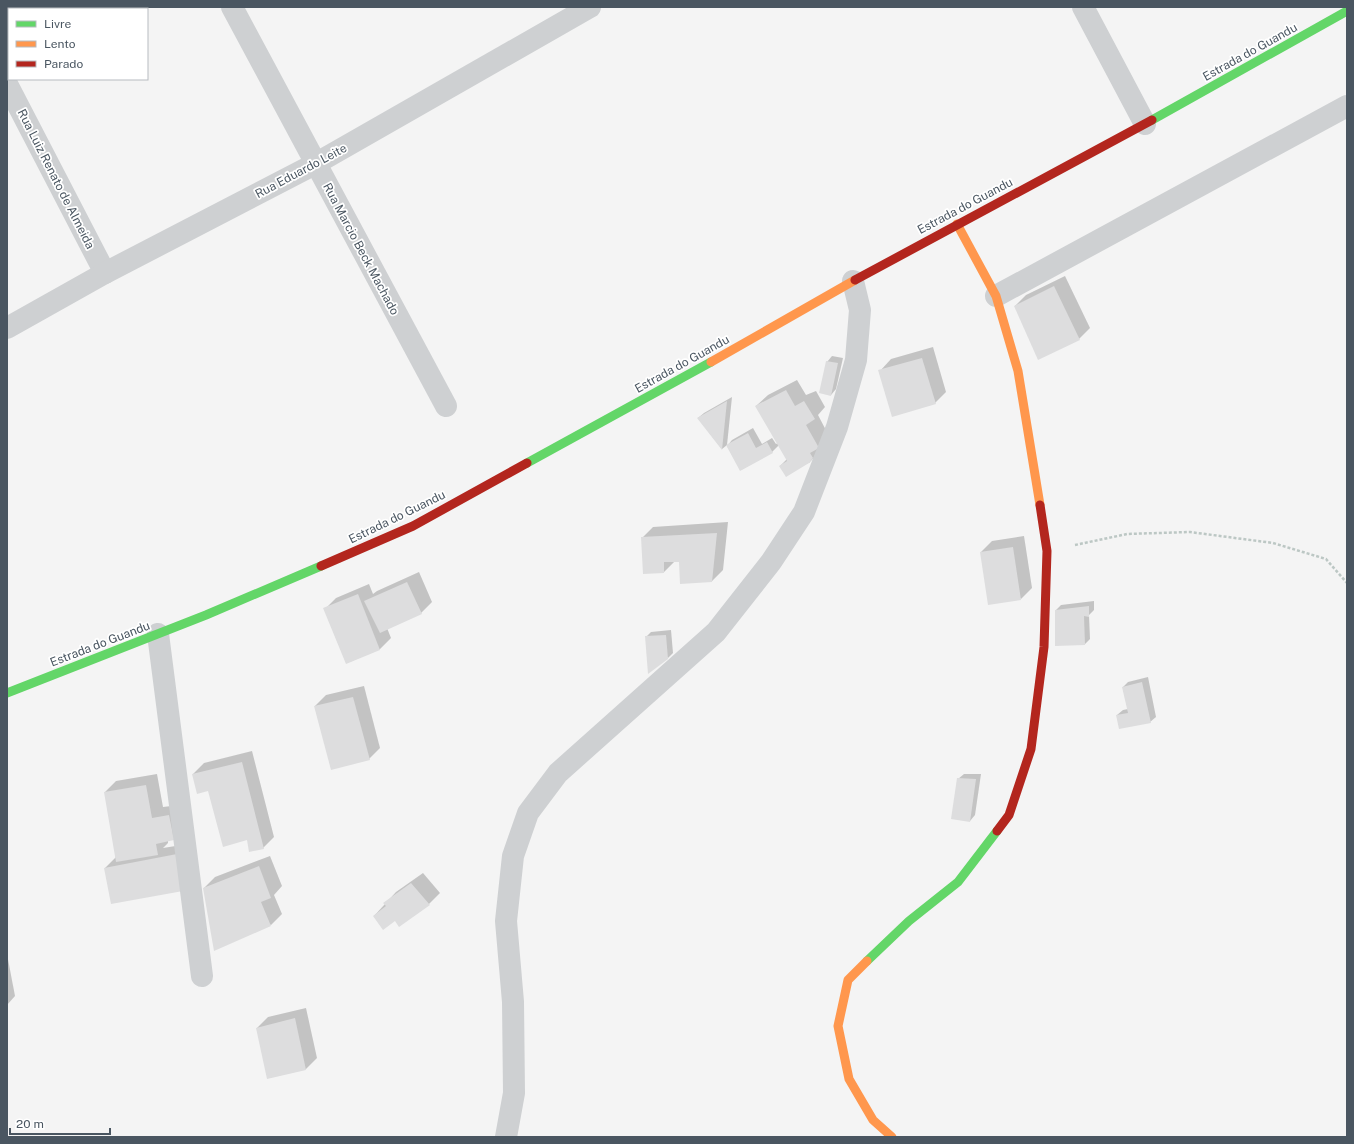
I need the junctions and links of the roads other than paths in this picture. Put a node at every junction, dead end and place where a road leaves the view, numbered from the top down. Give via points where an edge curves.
1 (232, 7) edge
2 (1083, 7) edge
3 (581, 10) edge
4 (1347, 11) edge
5 (7, 84) edge
6 (1347, 106) edge
7 (1145, 124) junction
8 (316, 164) junction
9 (957, 224) junction
10 (105, 273) junction
11 (852, 281) junction
12 (996, 296) junction
13 (7, 328) edge
14 (446, 406) dead end
15 (158, 634) junction
16 (7, 693) edge
17 (202, 976) dead end
18 (506, 1137) edge
19 (892, 1137) edge

1 - 8 street, Rua Marcio Beck Machado
2 - 7 street
3 - 8 street, Rua Eduardo Leite
4 - 7 street, Estrada do Guandu
5 - 10 street, Rua Luiz Renato de Almeida
6 - 12 street
7 - 9 street, Estrada do Guandu
8 - 10 street, Rua Eduardo Leite
8 - 14 street, Rua Marcio Beck Machado
9 - 11 street, Estrada do Guandu
9 - 12 street
10 - 13 street, Rua Eduardo Leite
11 - 15 street, Estrada do Guandu via 683,378 413,526
11 - 18 street via 860,310 856,360 837,427 804,512 771,562 716,632 558,773 528,813 513,856 506,921 513,1002 514,1093
12 - 19 street via 1018,371 1047,551 1044,647 1031,749 1009,815 958,882 909,921 848,980 838,1026 849,1079 873,1120
15 - 16 street, Estrada do Guandu
15 - 17 street

